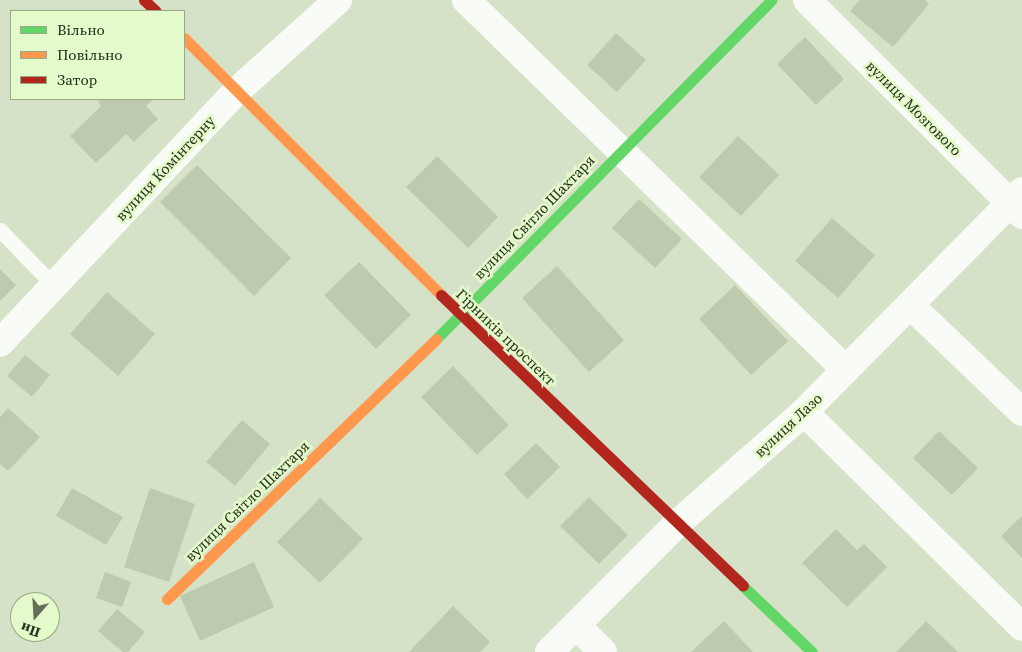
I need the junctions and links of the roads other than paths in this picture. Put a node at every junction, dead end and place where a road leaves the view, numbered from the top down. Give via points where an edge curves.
1 (144, 0) edge
2 (338, 0) edge
3 (466, 0) edge
4 (771, 0) edge
5 (807, 0) edge
6 (155, 10) edge
7 (185, 39) edge
8 (238, 91) junction
9 (620, 150) junction
10 (1018, 203) edge
11 (0, 230) edge
12 (55, 286) junction
13 (910, 305) junction
14 (462, 315) junction
15 (0, 343) edge
16 (846, 370) junction
17 (804, 412) junction
18 (1022, 412) edge
19 (679, 522) junction
20 (167, 599) dead end
21 (576, 626) junction
22 (1022, 627) edge
23 (549, 652) edge
24 (603, 652) edge
25 (812, 652) edge

1 - 6 main road
2 - 8 street, вулиця Комінтерну
3 - 9 street
4 - 9 main road, вулиця Світло Шахтаря
5 - 10 street, вулиця Мозгового
7 - 8 main road, Гірників проспект
8 - 12 street, вулиця Комінтерну
8 - 14 main road, Гірників проспект
9 - 14 main road, вулиця Світло Шахтаря
9 - 16 street
10 - 13 street, вулиця Лазо
11 - 12 lane
12 - 15 street, вулиця Комінтерну
13 - 16 street, вулиця Лазо
13 - 18 street
14 - 19 main road, Гірників проспект
14 - 20 main road, вулиця Світло Шахтаря
16 - 17 street, вулиця Лазо
17 - 19 street, вулиця Лазо
17 - 22 street
19 - 21 street, вулиця Лазо
19 - 25 main road, Гірників проспект
21 - 23 street, вулиця Лазо
21 - 24 street

